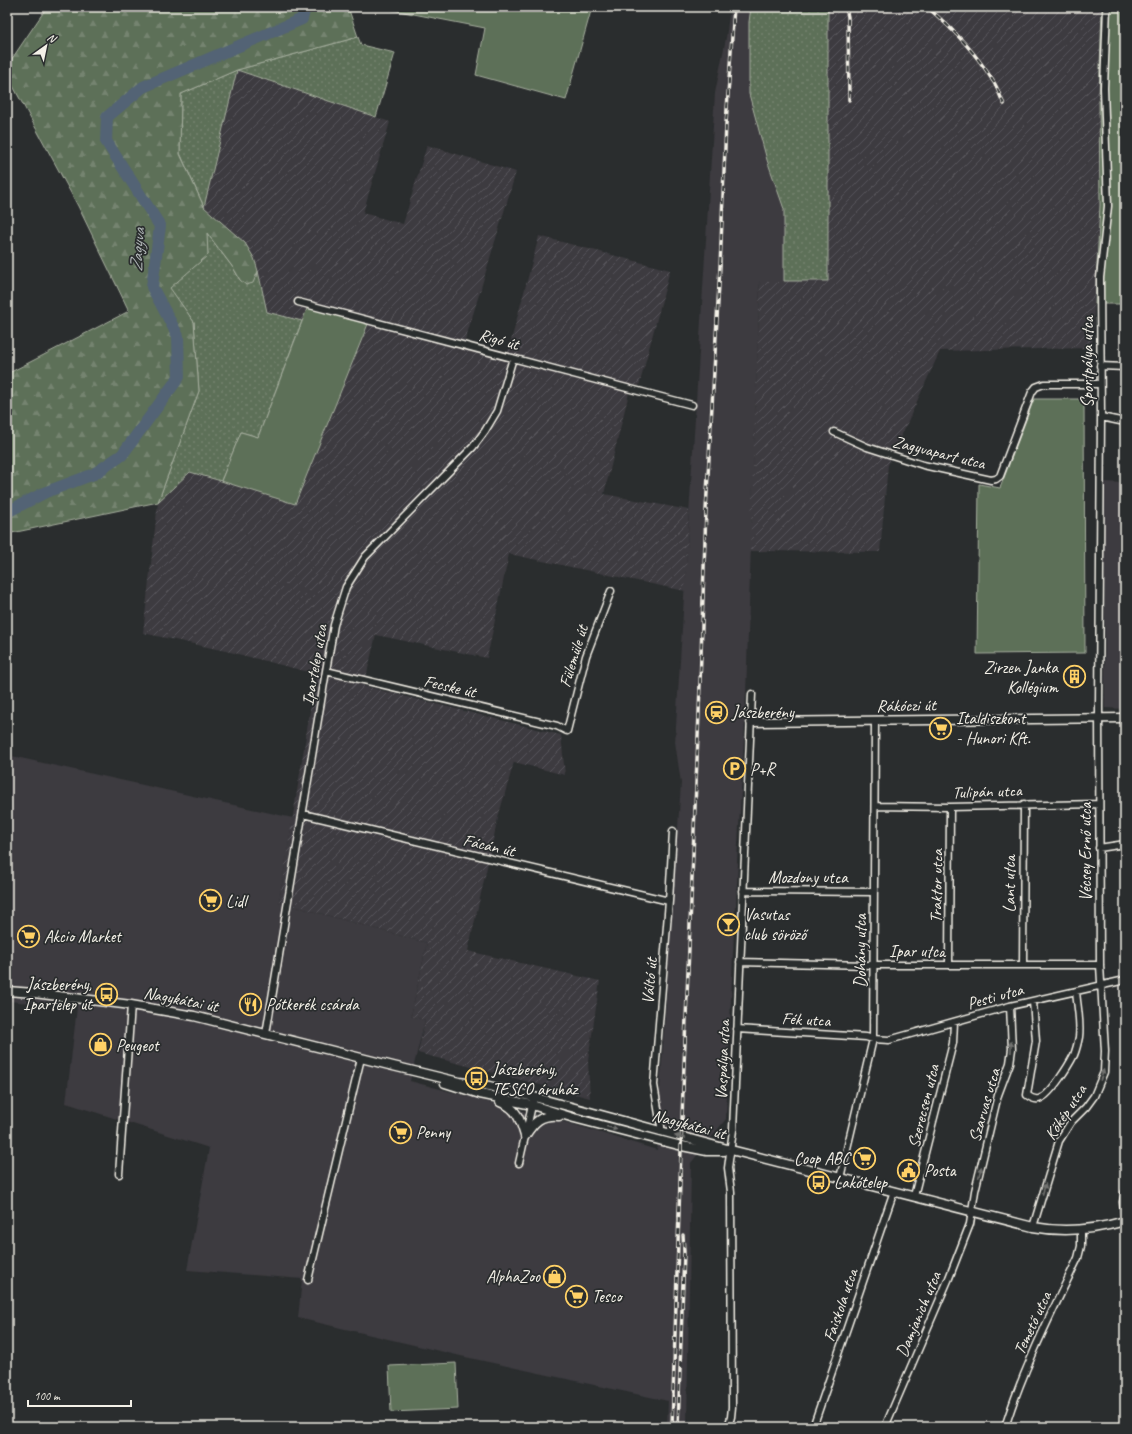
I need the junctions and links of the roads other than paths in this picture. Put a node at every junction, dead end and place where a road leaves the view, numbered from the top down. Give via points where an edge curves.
1 (1107, 7) edge
2 (298, 302) dead end
3 (513, 358) junction
4 (1100, 366) junction
5 (1125, 367) edge
6 (1100, 384) junction
7 (692, 405) dead end
8 (1101, 417) junction
9 (1125, 422) edge
10 (834, 432) dead end
11 (610, 591) dead end
12 (326, 671) junction
13 (752, 694) dead end
14 (1099, 718) junction
15 (1125, 718) edge
16 (875, 721) junction
17 (751, 722) junction
18 (567, 731) joint
19 (1024, 804) junction
20 (1099, 804) junction
21 (875, 806) junction
22 (950, 807) junction
23 (302, 814) junction
24 (673, 831) dead end
25 (1125, 844) edge
26 (1099, 848) junction
27 (743, 891) junction
28 (873, 892) junction
29 (669, 901) junction
30 (740, 962) junction
31 (874, 964) junction
32 (949, 965) junction
33 (1023, 965) junction
34 (1100, 965) junction
35 (1125, 980) edge
36 (1101, 986) junction
37 (7, 991) edge
38 (1076, 991) junction
39 (1033, 1000) junction
40 (131, 1005) junction
41 (1010, 1006) junction
42 (954, 1022) junction
43 (737, 1029) junction
44 (266, 1034) junction
45 (873, 1039) junction
46 (361, 1058) junction
47 (393, 1066) junction
48 (480, 1094) junction
49 (533, 1101) junction
50 (574, 1118) junction
51 (661, 1132) junction
52 (525, 1136) junction
53 (731, 1150) junction
54 (519, 1163) dead end
55 (119, 1174) dead end
56 (840, 1178) junction
57 (894, 1191) junction
58 (1125, 1192) edge
59 (914, 1196) junction
60 (972, 1211) junction
61 (1125, 1222) edge
62 (1033, 1227) junction
63 (1081, 1230) junction
64 (308, 1280) dead end
65 (728, 1427) edge
66 (813, 1427) edge
67 (885, 1427) edge
68 (1005, 1427) edge

1 - 4 street, Sportpálya utca via 1104,88 1108,206 1100,278
2 - 3 street, Rigó út
3 - 7 street, Rigó út
3 - 12 street, Ipartelep utca via 497,411 485,431 473,447 365,557 346,587 334,625
4 - 5 street
4 - 6 street, Sportpálya utca
6 - 8 street, Sportpálya utca
6 - 10 street, Zagyvapart utca via 1044,384 1036,387 1000,476 992,480 923,465 867,447
8 - 9 street
8 - 14 street, Sportpálya utca
11 - 18 street, Fülemüle út via 586,656
12 - 18 street, Fecske út via 557,726
12 - 23 street, Ipartelep utca
13 - 17 street, Vaspálya utca
14 - 15 street, Rákóczi út
14 - 16 street, Rákóczi út
14 - 20 street, Vécsey Ernő utca
16 - 17 street, Rákóczi út
16 - 21 street, Dohány utca
17 - 27 street, Vaspálya utca
19 - 20 street, Tulipán utca
19 - 22 street, Tulipán utca
19 - 33 street, Lant utca
20 - 26 street, Vécsey Ernő utca
21 - 22 street, Tulipán utca
21 - 28 street, Dohány utca
22 - 32 street, Traktor utca
23 - 29 street, Fácán út
23 - 44 street, Ipartelep utca
24 - 29 street, Váltó út
25 - 26 street
26 - 34 street, Vécsey Ernő utca
27 - 28 street, Mozdony utca
27 - 30 street, Vaspálya utca
28 - 31 street, Dohány utca
29 - 51 street, Váltó út via 654,1084
30 - 31 street, Ipar utca
30 - 43 street, Vaspálya utca
31 - 32 street, Ipar utca
31 - 45 street, Dohány utca
32 - 33 street, Ipar utca
33 - 34 street, Ipar utca
34 - 36 street, Vécsey Ernő utca
35 - 36 street, Pesti utca
36 - 38 street, Pesti utca
62 -> 36 street, Kőkép utca via 1059,1141 1071,1122 1094,1096 1104,1072 1106,1051
37 - 40 street, Nagykátai út
38 - 39 street, Pesti utca
38 - 39 street via 1079,1036 1074,1054 1053,1088 1037,1100 1027,1095 1036,1041
39 - 41 street, Pesti utca
40 - 44 street, Nagykátai út via 194,1016
40 - 55 street
41 - 42 street, Pesti utca
60 -> 41 street, Szarvas utca via 998,1095 1010,1063
42 - 45 street, Pesti utca via 889,1040
42 - 59 street, Szerecsen utca via 953,1043
43 - 45 street, Fék utca
43 - 53 street, Vaspálya utca
44 - 46 street, Nagykátai út
45 - 56 street, Dohány utca
46 - 47 street, Nagykátai út
46 - 64 street
47 - 48 street, Nagykátai út
47 - 49 street, Nagykátai út via 459,1082 488,1086
48 - 49 street, Nagykátai út
48 - 52 street via 507,1105 516,1112
49 - 50 street, Nagykátai út
49 - 51 street, Nagykátai út
49 - 52 street
50 - 52 street via 552,1115 540,1118
50 -> 53 street, Nagykátai út via 682,1146 707,1151
53 -> 51 street, Nagykátai út
52 - 54 street
53 - 56 street
53 - 65 street, Vaspálya utca via 728,1168 731,1192 732,1407
56 - 57 street
57 - 59 street
57 - 66 street, Faiskola utca
58 - 61 street
59 - 60 street
60 - 62 street
60 - 67 street, Damjanich utca via 970,1224 949,1278
61 - 63 street
62 - 63 street
63 - 68 street, Temető utca via 1078,1258 1033,1350

